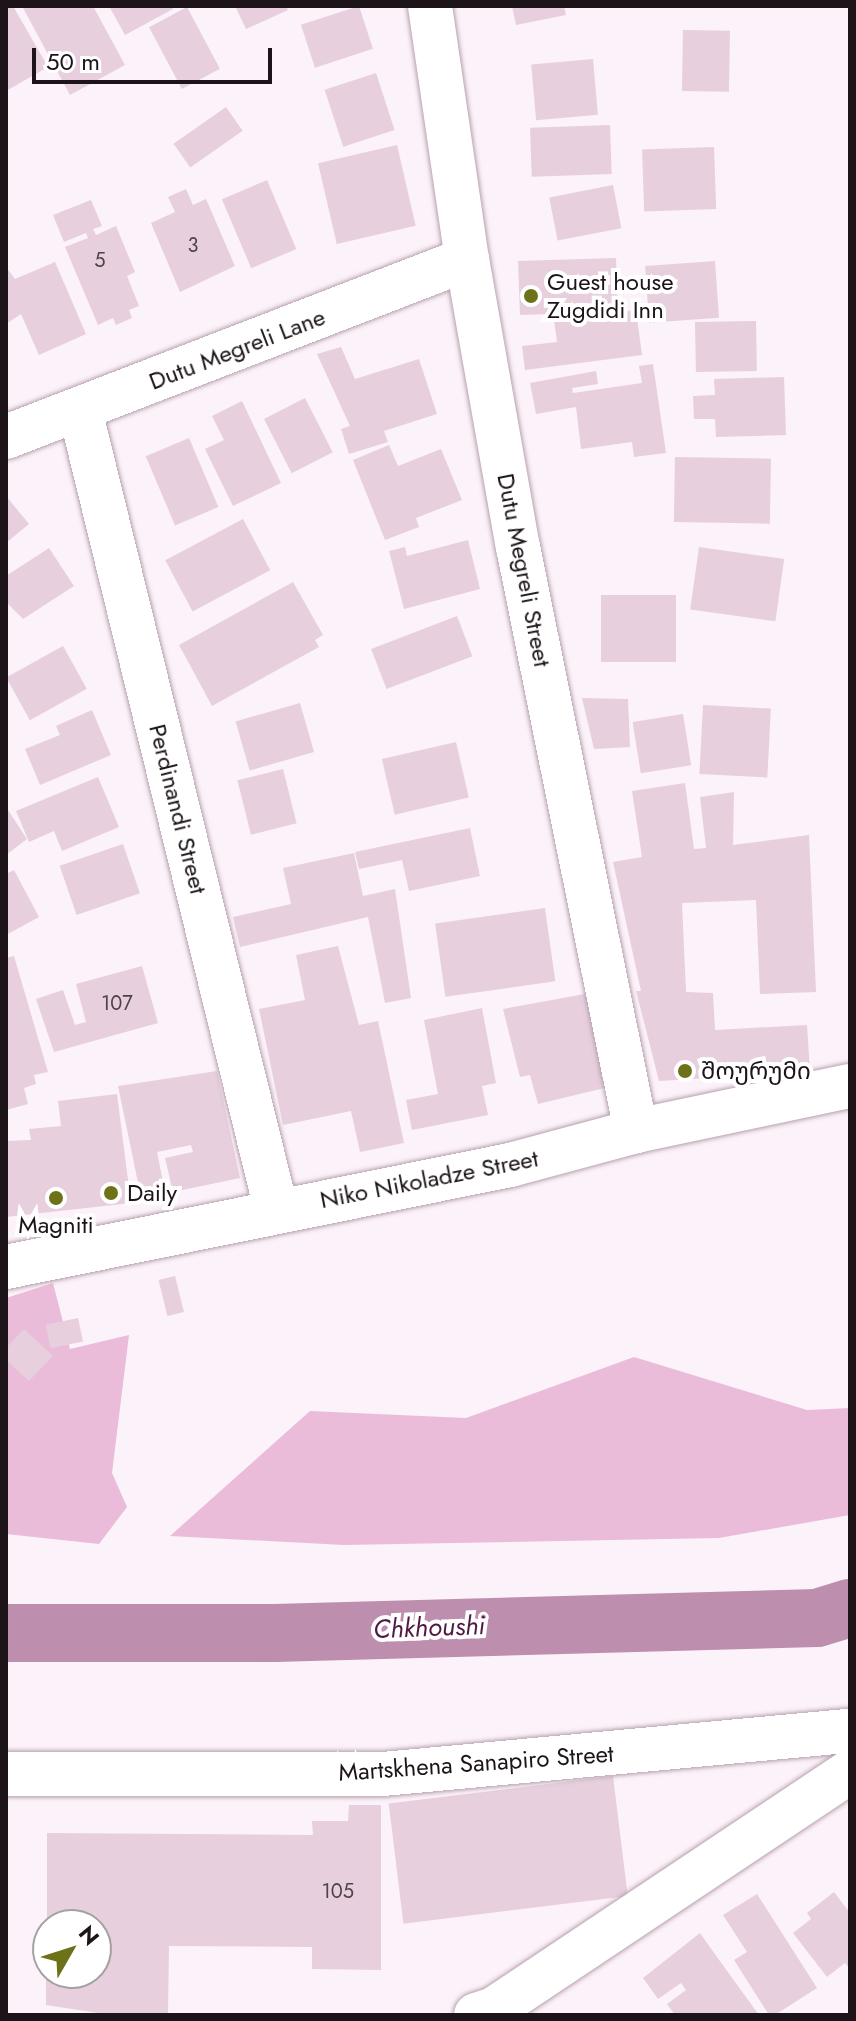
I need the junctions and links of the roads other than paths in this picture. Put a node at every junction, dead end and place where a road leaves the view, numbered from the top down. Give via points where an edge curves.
1 (430, 6) edge
2 (467, 259) junction
3 (80, 410) junction
4 (6, 437) edge
5 (850, 1086) edge
6 (636, 1131) junction
7 (276, 1209) junction
8 (6, 1267) edge
9 (850, 1731) edge
10 (850, 1772) edge
11 (6, 1774) edge
12 (488, 2013) edge

1 - 2 street, Dutu Megreli Street
2 - 3 street, Dutu Megreli Lane
2 - 6 street, Dutu Megreli Street via 518,547
3 - 4 street, Dutu Megreli Lane
3 - 7 street, Perdinandi Street
5 - 6 street, Niko Nikoladze Street
6 - 7 street, Niko Nikoladze Street via 510,1165
7 - 8 street, Niko Nikoladze Street
9 - 11 street, Martskhena Sanapiro Street via 383,1774
10 - 12 street

